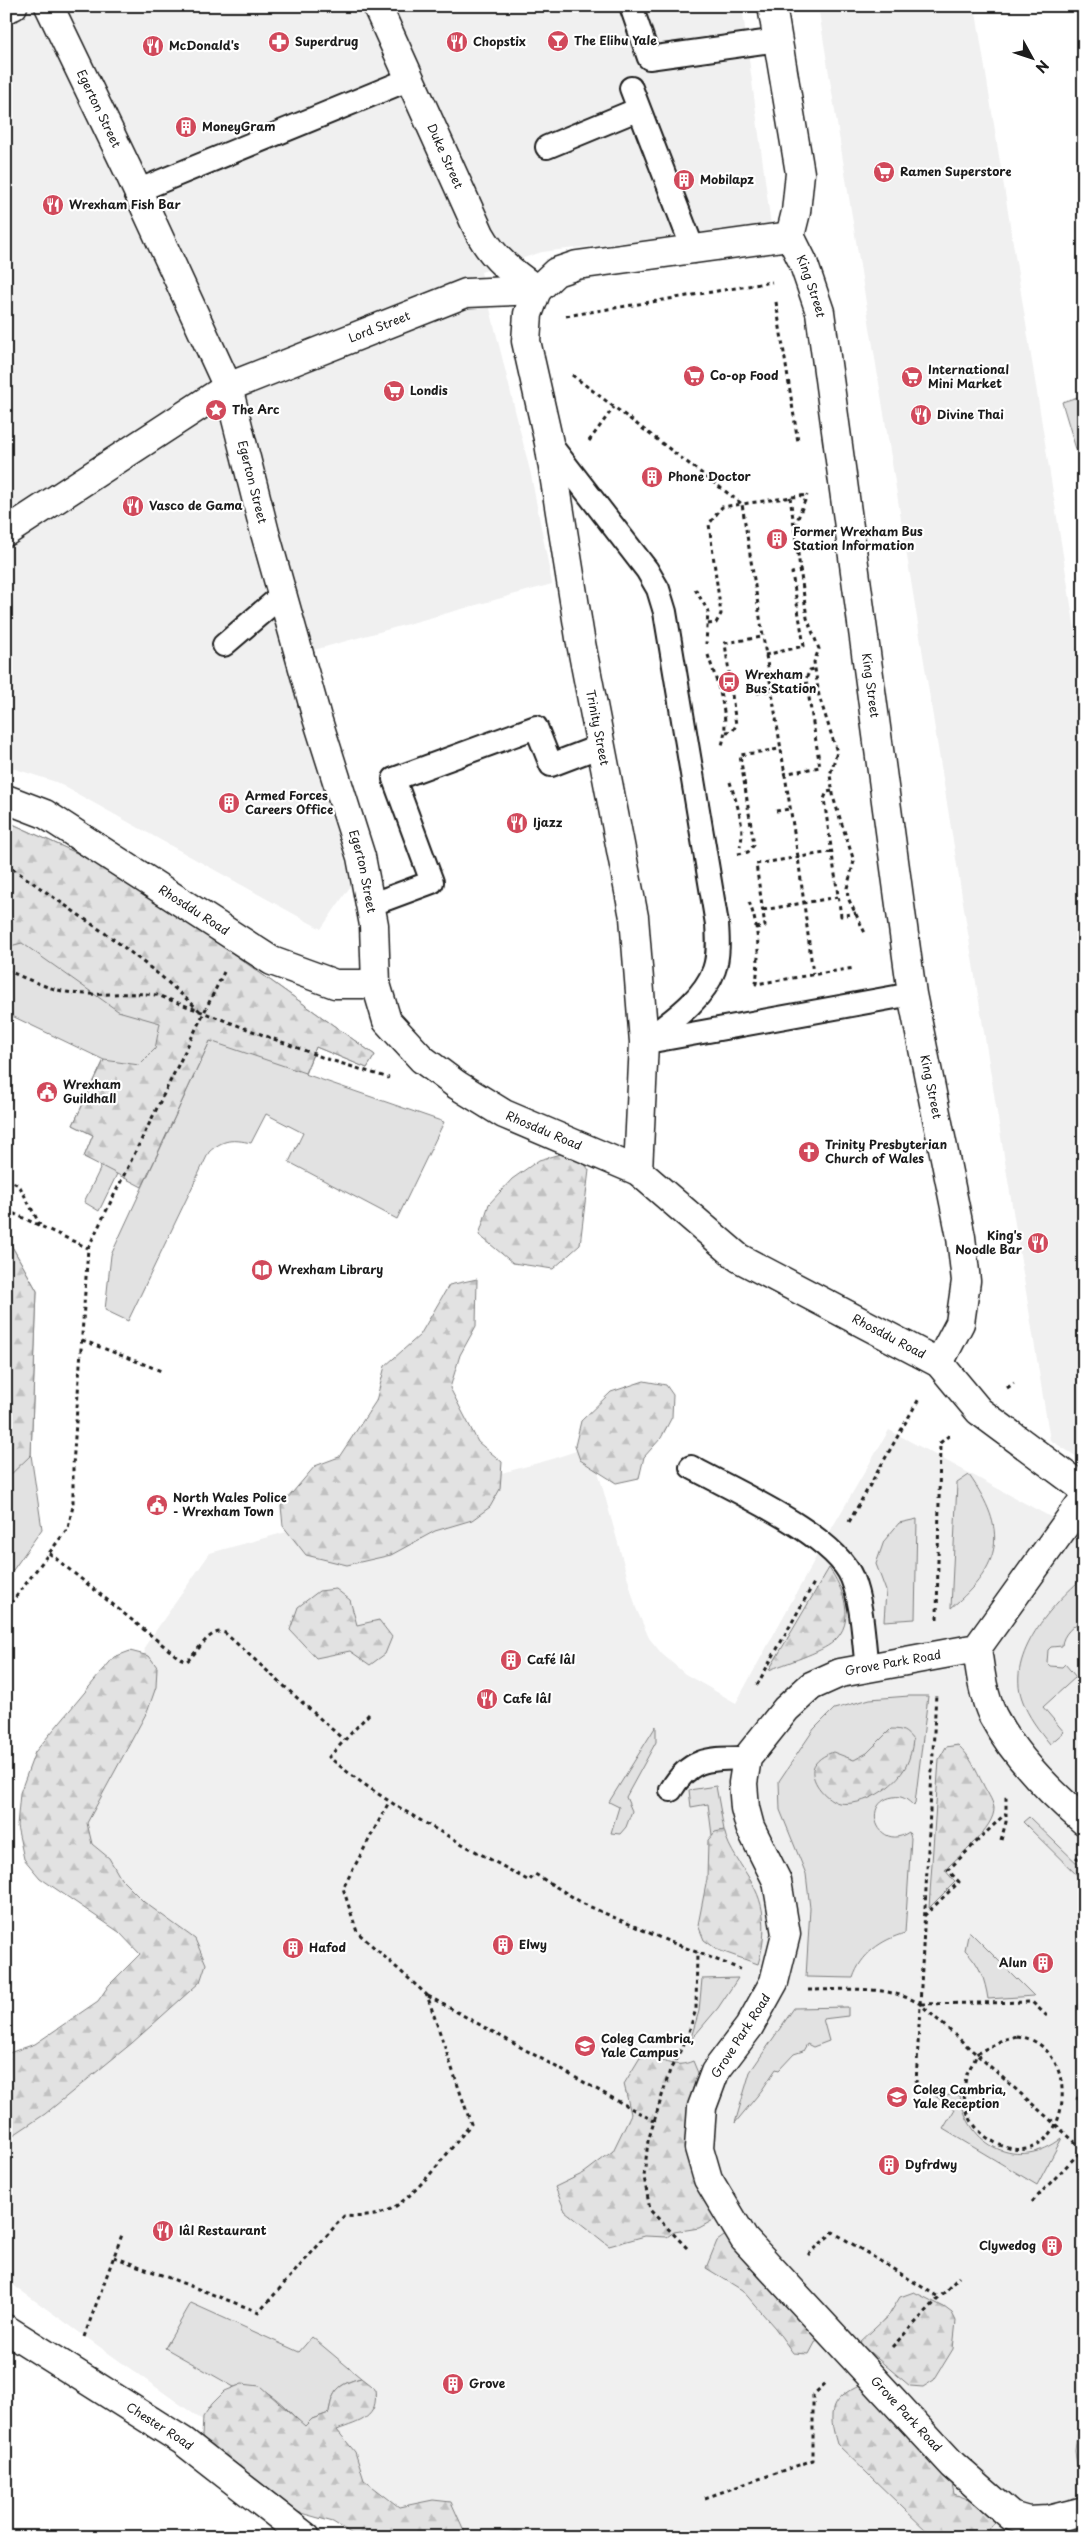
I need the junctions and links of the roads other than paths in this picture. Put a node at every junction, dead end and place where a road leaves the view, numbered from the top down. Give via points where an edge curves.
1 (13, 6) edge
2 (48, 6) edge
3 (377, 6) edge
4 (631, 6) edge
5 (772, 6) edge
6 (6, 8) edge
7 (778, 40) junction
8 (410, 79) junction
9 (632, 88) dead end
10 (639, 109) junction
11 (547, 146) dead end
12 (137, 190) junction
13 (790, 236) junction
14 (693, 249) junction
15 (537, 290) junction
16 (228, 387) junction
17 (548, 443) junction
18 (6, 532) edge
19 (282, 595) junction
20 (224, 644) dead end
21 (601, 746) junction
22 (6, 799) edge
23 (370, 905) junction
24 (376, 984) junction
25 (912, 994) junction
26 (644, 1042) junction
27 (638, 1171) junction
28 (938, 1363) junction
29 (691, 1467) dead end
30 (1084, 1488) edge
31 (1084, 1499) edge
32 (977, 1648) junction
33 (867, 1668) junction
34 (747, 1758) junction
35 (671, 1790) dead end
36 (1084, 1821) edge
37 (6, 2329) edge
38 (1084, 2510) edge
39 (306, 2537) edge

1 - 6 street
2 - 12 street, Egerton Street
3 - 8 street, Duke Street
4 - 7 lane via 649,58
5 - 7 street
7 - 13 street via 800,173
8 - 12 lane
8 - 15 street, Duke Street via 490,251 505,268
9 - 10 lane
10 - 11 lane
10 - 14 lane
12 - 16 street, Egerton Street
13 - 14 street
13 - 25 street, King Street via 803,262 820,312
14 - 15 street via 577,265 556,272
15 - 16 street, Lord Street via 466,293
15 - 17 street, Trinity Street via 528,314 526,341
16 - 18 street, Lord Street
16 - 19 street, Egerton Street
17 - 21 street, Trinity Street
17 - 26 lane via 648,570 658,589 665,612 717,924 714,970 702,991
19 - 20 lane
19 - 23 street, Egerton Street via 316,718 361,857
21 - 23 lane via 550,765 536,727 394,779 432,882
21 - 26 street, Trinity Street via 634,917
22 - 24 street, Rhosddu Road via 45,814 272,961 335,984
23 - 24 street, Egerton Street via 374,924
24 - 27 street, Rhosddu Road via 387,1021 422,1059 457,1085 504,1114
25 - 26 lane
25 - 28 street, King Street via 961,1237 966,1281 960,1323
26 - 27 street, Trinity Street
27 - 28 street, Rhosddu Road via 739,1258
28 - 30 street, Rhosddu Road via 979,1411
29 - 33 lane via 804,1530 832,1550 851,1576 859,1598
31 - 32 street
32 - 33 street, Grove Park Road
32 - 36 street via 982,1683 992,1715 1010,1743 1048,1788
33 - 34 street, Grove Park Road via 840,1673 811,1686 779,1716
34 - 35 lane via 702,1760 680,1775
34 - 38 street, Grove Park Road via 742,1783 744,1808 777,1881 786,1934 774,1982 749,2027 714,2072 702,2107 699,2148 708,2179 744,2239 953,2465 1011,2516 1048,2520
37 - 39 street, Chester Road via 182,2441

